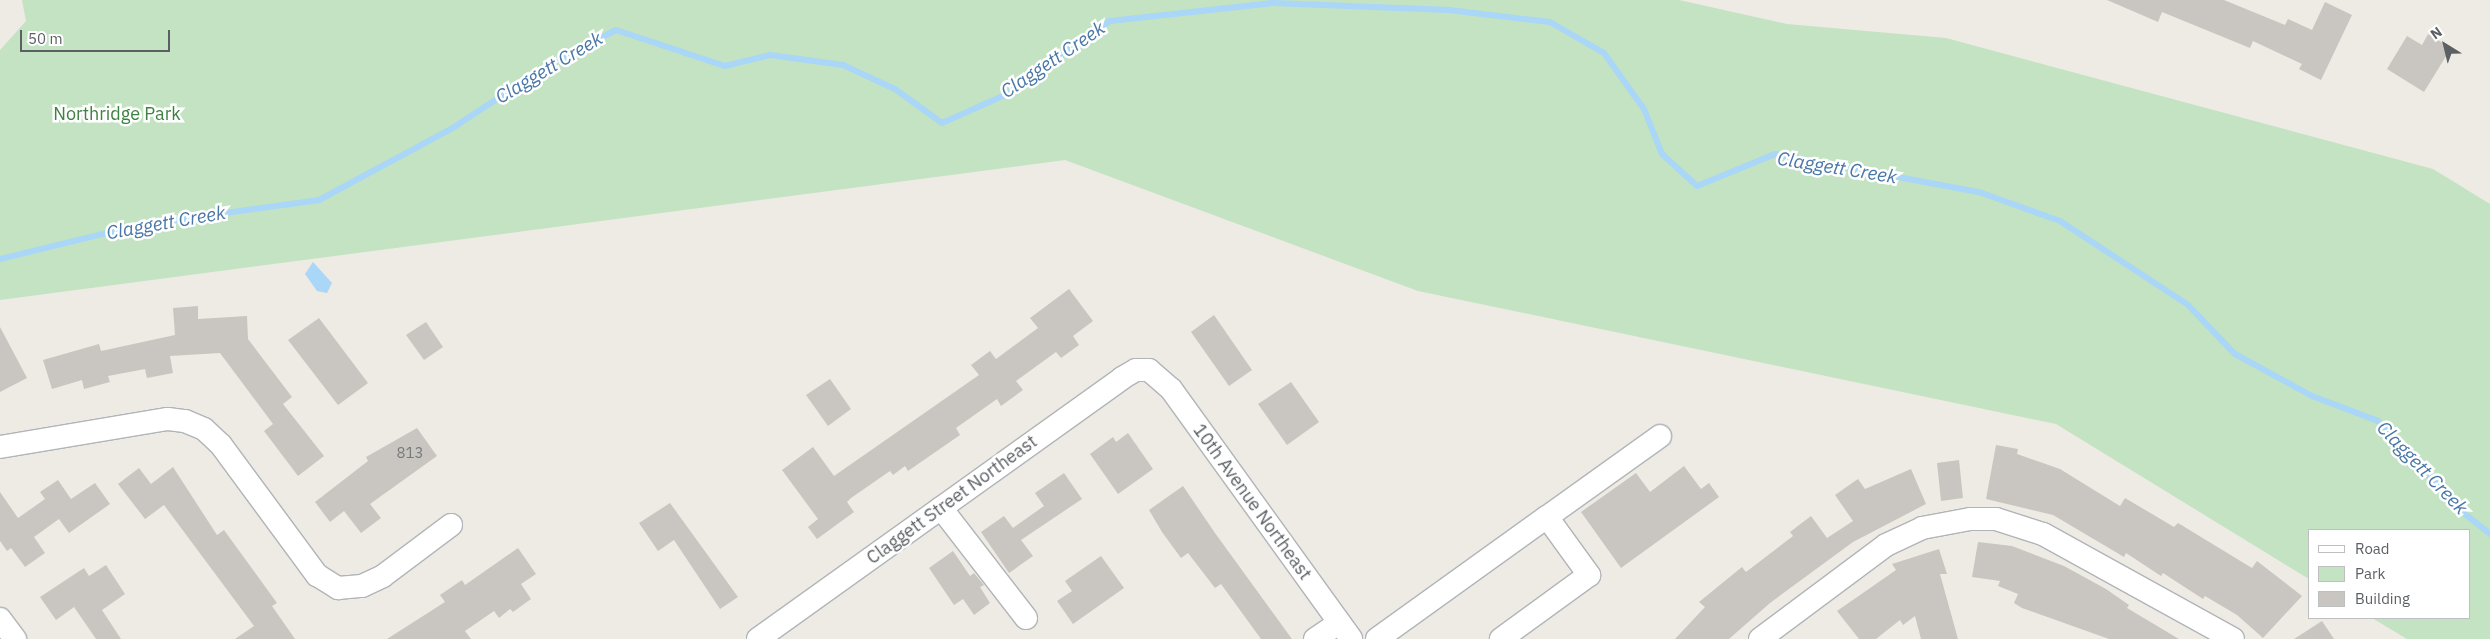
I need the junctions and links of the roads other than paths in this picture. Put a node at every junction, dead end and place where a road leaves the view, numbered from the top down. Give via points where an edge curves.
1 (1149, 370) joint
2 (1660, 436) dead end
3 (0, 447) edge
4 (941, 508) junction
5 (1547, 517) junction
6 (451, 525) dead end
7 (1026, 618) dead end
8 (0, 619) edge
9 (1345, 631) edge
10 (15, 639) edge
11 (758, 639) edge
12 (1315, 639) edge
13 (1378, 639) edge
14 (1501, 639) edge
15 (1760, 639) edge
16 (2233, 639) edge

1 - 4 street, Claggett Street Northeast via 1136,370 1122,378
1 - 9 street, 10th Avenue Northeast via 1171,389
2 - 5 street
3 - 6 street via 168,419 185,421 204,429 221,444 317,575 338,588 362,586 383,576
4 - 7 street
4 - 11 street, Claggett Street Northeast
5 - 13 street
5 - 14 street via 1589,575
8 - 10 street
9 - 12 street
15 - 16 street via 1900,537 1922,528 1979,519 2019,524 2043,534

